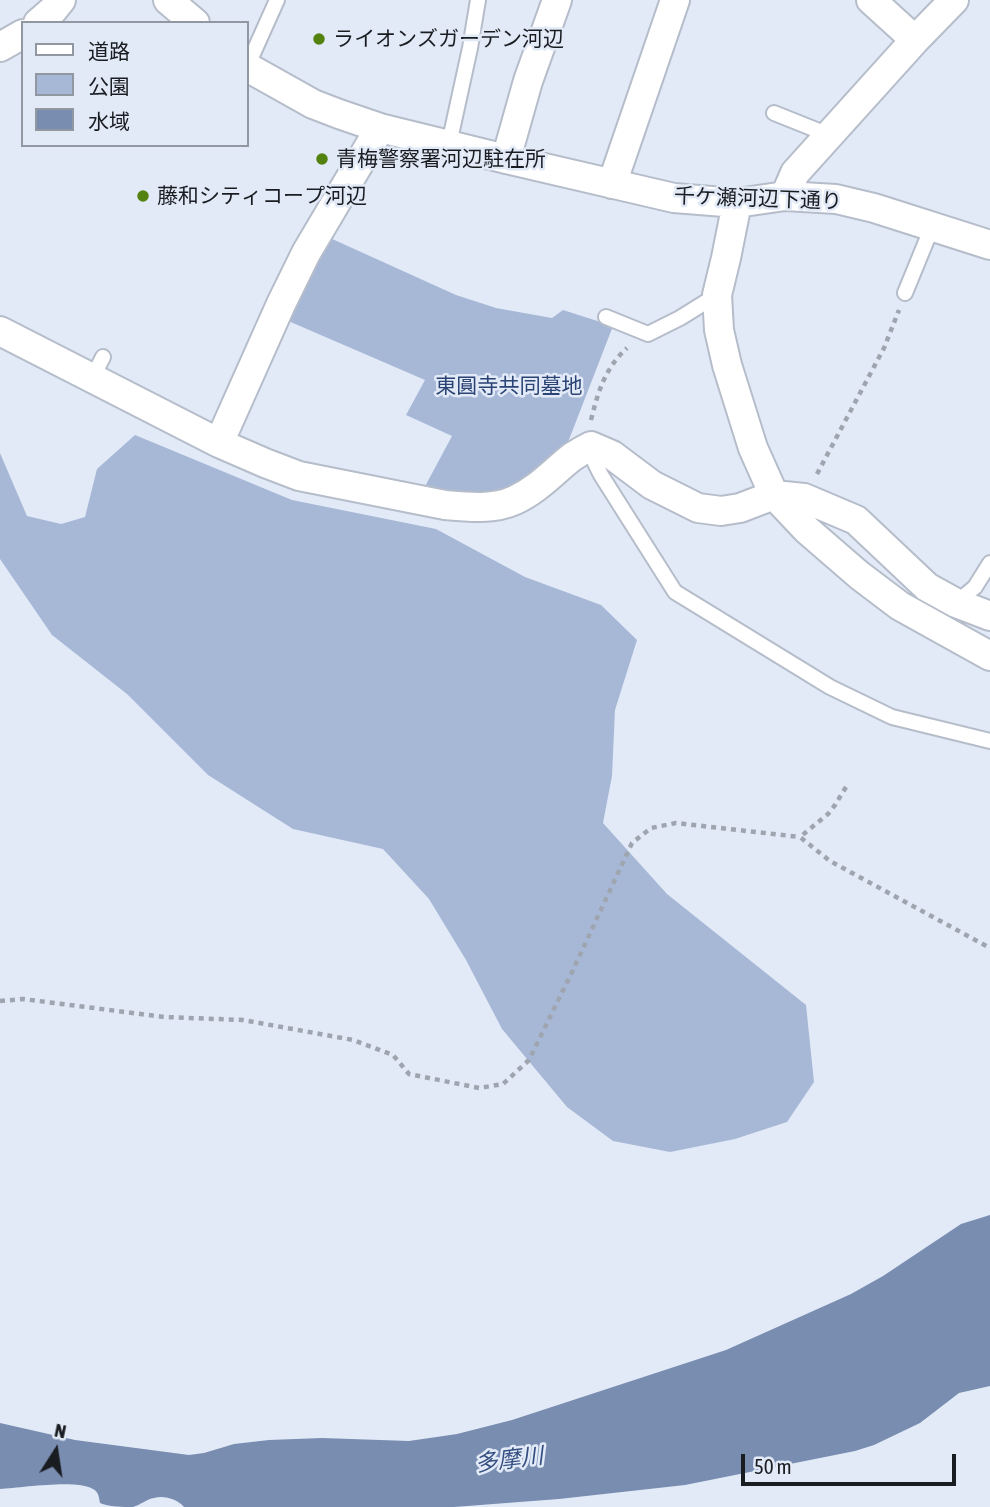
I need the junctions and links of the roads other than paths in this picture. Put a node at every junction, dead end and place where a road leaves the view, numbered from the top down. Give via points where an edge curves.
1 (61, 0) edge
2 (168, 0) edge
3 (277, 0) edge
4 (478, 0) edge
5 (557, 0) edge
6 (675, 0) edge
7 (872, 0) edge
8 (954, 0) edge
9 (40, 21) edge
10 (193, 21) edge
11 (21, 35) edge
12 (915, 40) junction
13 (0, 47) edge
14 (248, 65) edge
15 (248, 68) edge
16 (774, 113) dead end
17 (380, 128) junction
18 (829, 135) junction
19 (449, 144) junction
20 (506, 159) junction
21 (612, 184) junction
22 (785, 196) junction
23 (737, 203) junction
24 (932, 227) junction
25 (990, 245) edge
26 (905, 293) road end
27 (717, 295) junction
28 (607, 317) dead end
29 (0, 331) edge
30 (219, 443) junction
31 (591, 446) junction
32 (774, 495) junction
33 (990, 563) edge
34 (956, 603) junction
35 (990, 617) edge
36 (990, 656) edge
37 (990, 741) edge

1 - 9 street
2 - 10 street
3 - 14 lane
4 - 19 lane
5 - 20 street
6 - 21 street
7 - 12 street
8 - 12 street
11 - 13 street
12 - 18 street
15 - 17 street, 千ケ瀬河辺下通り via 313,104
16 - 18 lane
17 - 19 street, 千ケ瀬河辺下通り
17 - 30 street via 306,253
18 - 22 street via 795,173
19 - 20 street, 千ケ瀬河辺下通り
20 - 21 street, 千ケ瀬河辺下通り
21 - 23 street, 千ケ瀬河辺下通り via 674,198
22 - 23 street, 千ケ瀬河辺下通り
22 - 24 street, 千ケ瀬河辺下通り via 849,202
23 - 27 street
24 - 25 street, 千ケ瀬河辺下通り
24 - 26 lane
27 - 28 lane via 648,334
27 - 32 street via 727,365 753,448
29 - 30 street via 97,368
30 - 31 street via 299,476 468,507 514,501
31 - 32 street via 612,454 652,485 698,508 721,512
31 - 37 lane via 601,475 675,592 830,687 892,717
32 - 34 street via 804,498 856,520 927,587
32 - 36 street via 807,530 900,606
33 - 34 lane via 975,587
34 - 35 street

